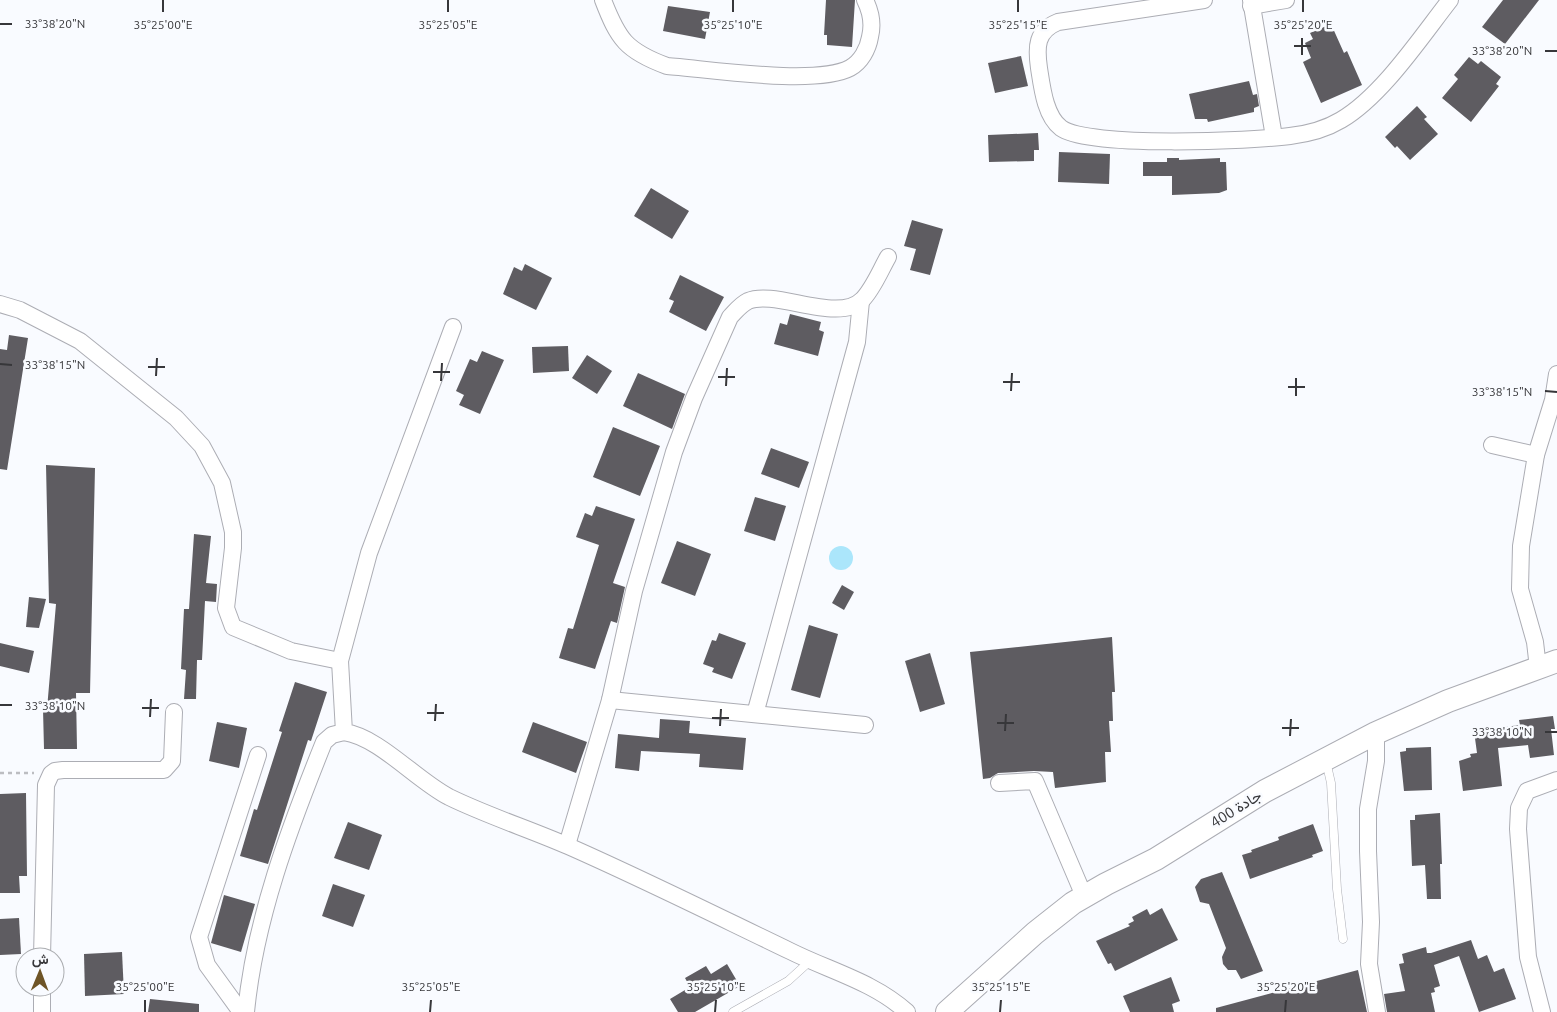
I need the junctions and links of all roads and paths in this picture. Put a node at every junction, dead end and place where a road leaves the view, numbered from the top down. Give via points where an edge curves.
1 (603, 0) edge
2 (865, 0) edge
3 (1204, 0) edge
4 (1286, 0) edge
5 (1450, 0) edge
6 (1251, 3) edge
7 (1274, 137) junction
8 (888, 257) dead end
9 (861, 301) junction
10 (0, 304) edge
11 (453, 327) dead end
12 (1557, 374) edge
13 (1492, 445) dead end
14 (1536, 456) junction
15 (340, 661) junction
16 (1547, 664) edge
17 (610, 700) junction
18 (174, 712) dead end
19 (755, 714) junction
20 (865, 725) dead end
21 (344, 732) junction
22 (1376, 733) junction
23 (258, 755) dead end
24 (1326, 759) junction
25 (0, 772) edge
26 (51, 774) junction
27 (1557, 780) edge
28 (999, 784) dead end
29 (567, 845) junction
30 (1084, 896) junction
31 (1343, 939) dead end
32 (42, 947) edge
33 (810, 961) junction
34 (42, 997) edge
35 (42, 1012) edge
36 (241, 1012) edge
37 (246, 1012) edge
38 (732, 1012) edge
39 (907, 1012) edge
40 (946, 1012) edge
41 (1377, 1012) edge
42 (1542, 1012) edge

1 - 2 street via 619,37 648,59 667,66 798,76 839,72 857,63 864,55 872,31
3 - 7 street via 1058,22 1046,28 1038,42 1038,57 1052,118 1070,134 1090,138 1182,141
4 - 6 street
5 - 7 street via 1396,68 1368,98 1342,119 1313,131
6 - 7 street
8 - 9 street
9 - 17 street via 849,307 829,308 758,298 739,307 730,316 674,452 634,591
9 - 19 street via 857,342
10 - 15 street via 20,310 80,341 176,418 202,446 222,483 232,532 234,548 226,608 232,626 291,651
11 - 15 street via 370,553
12 - 14 street via 1553,400
13 - 14 street
14 - 16 street via 1519,575 1523,604 1535,642
15 - 21 street
16 - 22 main road, جادة 400 via 1448,701
17 - 19 street
17 - 29 street
18 - 26 street via 172,761 164,770 63,770
19 - 20 street
21 - 29 street via 365,738 447,795 487,815
21 - 37 street via 332,735 324,742 291,823 255,950
22 - 24 main road, جادة 400
22 - 41 street via 1376,761 1368,809 1368,852 1369,964
23 - 36 street via 199,937 207,965
24 - 30 main road, جادة 400 via 1265,791 1156,859
24 - 31 lane via 1331,783
25 - 26 path
26 - 32 street via 45,801
27 - 42 street via 1527,791 1519,808 1528,957
28 - 30 street via 1035,781
29 - 33 street
30 - 40 main road, جادة 400 via 1035,933
33 - 38 lane via 788,981
33 - 39 street via 877,990
34 - 35 street

